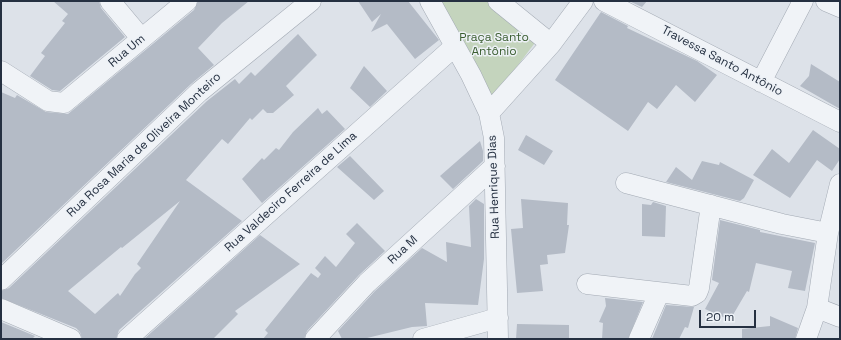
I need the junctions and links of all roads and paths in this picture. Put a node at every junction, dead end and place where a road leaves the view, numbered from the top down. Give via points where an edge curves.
1 (110, 1) edge
2 (187, 1) edge
3 (311, 1) edge
4 (430, 1) edge
5 (498, 1) edge
6 (583, 1) edge
7 (604, 1) edge
8 (803, 1) edge
9 (826, 1) edge
10 (840, 7) edge
11 (141, 38) junction
12 (551, 44) junction
13 (455, 46) junction
14 (1, 71) edge
15 (762, 82) junction
16 (489, 113) junction
17 (840, 122) edge
18 (495, 166) junction
19 (626, 183) dead end
20 (840, 184) edge
21 (711, 205) junction
22 (836, 214) edge
23 (828, 233) junction
24 (1, 280) edge
25 (587, 284) dead end
26 (659, 293) junction
27 (817, 308) junction
28 (1, 309) edge
29 (840, 316) edge
30 (498, 318) junction
31 (71, 339) edge
32 (127, 339) edge
33 (315, 339) edge
34 (423, 339) edge
35 (498, 339) edge
36 (639, 339) edge
37 (806, 339) edge

1 - 11 street
2 - 11 street, Rua Um
3 - 24 street, Rua Rosa Maria de Oliveira Monteiro via 199,92
4 - 13 street, Rua Henrique Dias
5 - 12 street
6 - 12 street
7 - 15 street, Travessa Santo Antônio
8 - 15 street
9 - 10 street
11 - 14 street, Rua Um via 68,101 48,101
12 - 16 street
13 - 16 street, Rua Henrique Dias
13 - 32 street, Rua Valdeciro Ferreira de Lima
15 - 17 street, Travessa Santo Antônio
16 - 18 street, Rua Henrique Dias via 494,138
18 - 30 street, Rua Henrique Dias
18 - 33 street, Rua M via 367,283
19 - 21 street
20 - 22 street
21 - 23 street
21 - 26 street via 697,293 688,296
22 - 23 street
23 - 27 street
25 - 26 street
26 - 36 street
27 - 29 street
27 - 37 street
28 - 31 street
30 - 34 street
30 - 35 street, Rua Henrique Dias

